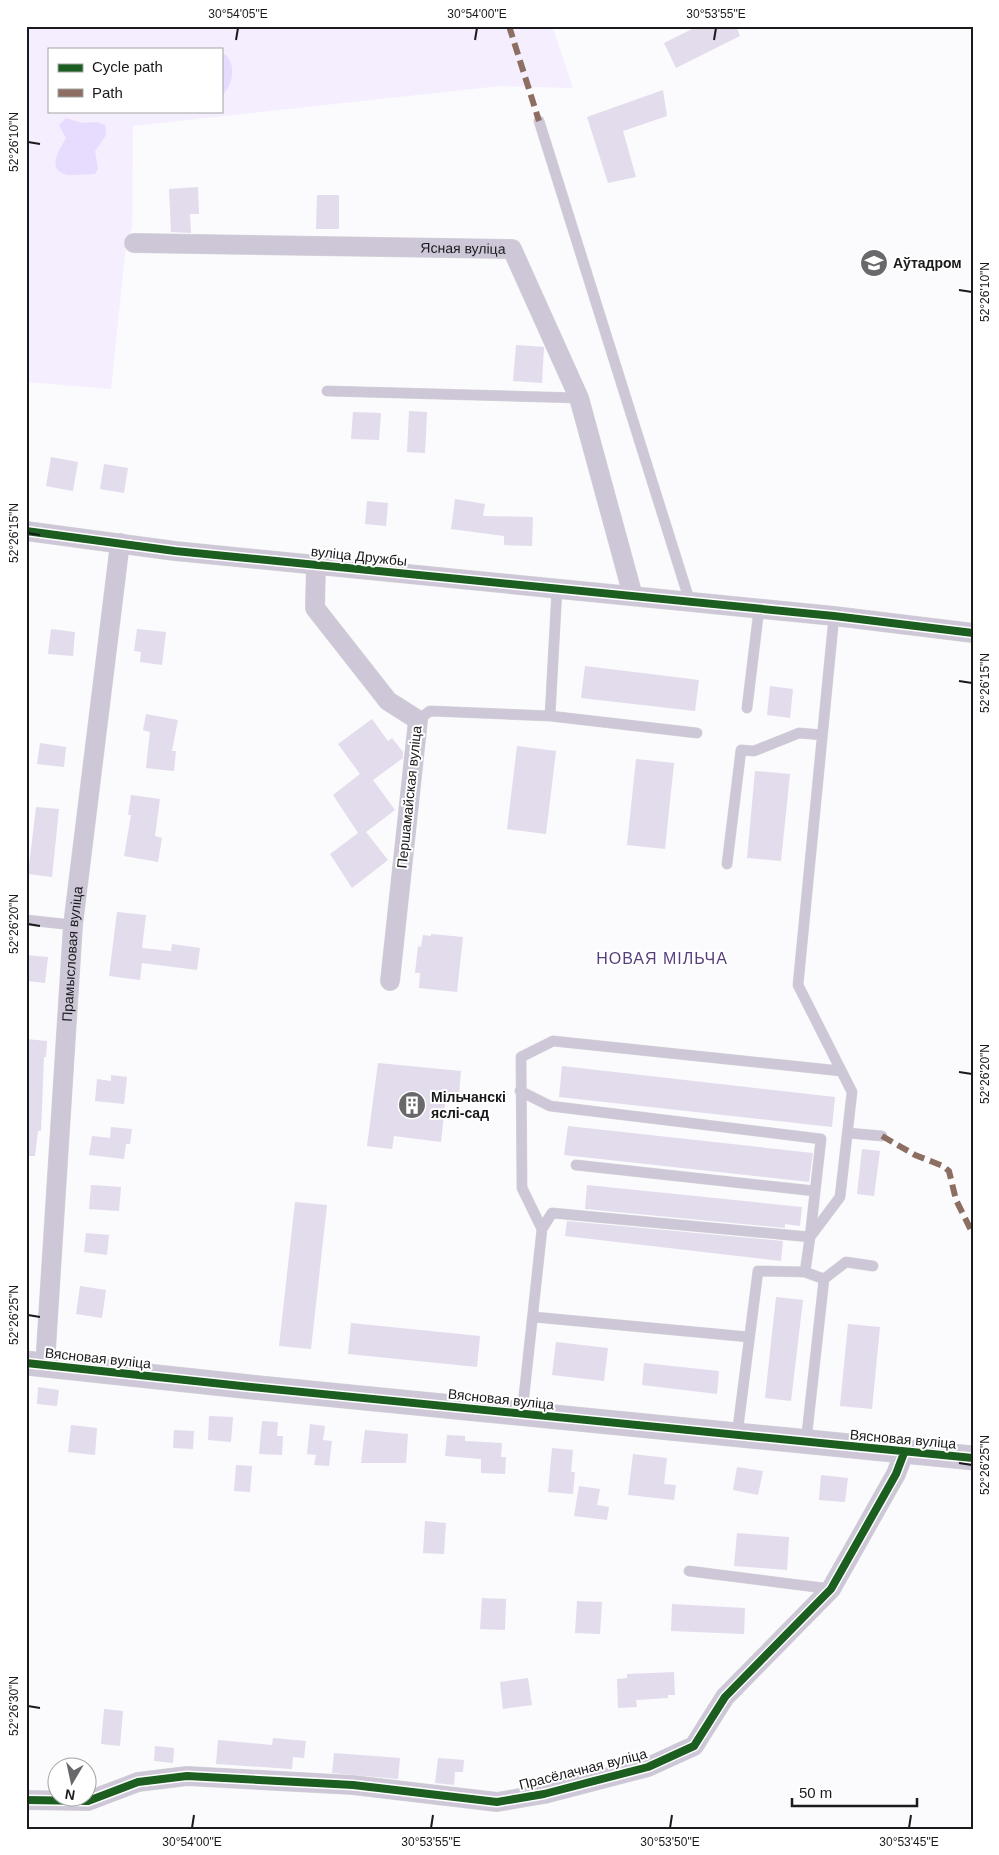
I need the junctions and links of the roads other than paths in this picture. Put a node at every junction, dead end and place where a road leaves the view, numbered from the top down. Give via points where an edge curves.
1 (539, 121) dead end
2 (134, 243) dead end
3 (327, 390) dead end
4 (579, 398) junction
5 (26, 531) edge
6 (120, 543) junction
7 (316, 565) junction
8 (557, 589) junction
9 (633, 596) junction
10 (690, 602) junction
11 (759, 608) junction
12 (834, 616) junction
13 (973, 633) edge
14 (747, 708) dead end
15 (550, 716) junction
16 (418, 720) junction
17 (697, 733) dead end
18 (822, 735) junction
19 (727, 864) dead end
20 (26, 920) edge
21 (73, 925) junction
22 (390, 981) dead end
23 (842, 1071) junction
24 (520, 1091) junction
25 (848, 1133) junction
26 (882, 1136) dead end
27 (576, 1165) dead end
28 (814, 1191) junction
29 (542, 1229) junction
30 (810, 1237) junction
31 (873, 1266) dead end
32 (804, 1272) junction
33 (824, 1278) junction
34 (534, 1317) junction
35 (749, 1337) junction
36 (36, 1364) edge
37 (522, 1414) junction
38 (737, 1435) junction
39 (806, 1442) junction
40 (904, 1452) junction
41 (973, 1458) edge
42 (689, 1571) dead end
43 (831, 1589) junction
44 (26, 1800) edge

1 - 10 lane
2 - 4 street, Ясная вуліца via 512,249
3 - 4 lane
4 - 9 street, Ясная вуліца
5 - 6 street, вуліца Дружбы
6 - 7 street, вуліца Дружбы
6 - 21 street, Прамысловая вуліца
7 - 8 street, вуліца Дружбы
7 - 16 street, Першамайская вуліца via 315,608 388,701
8 - 9 street, вуліца Дружбы
8 - 15 lane
9 - 10 street, вуліца Дружбы
10 - 11 street, вуліца Дружбы
11 - 12 street, вуліца Дружбы
11 - 14 lane
12 - 13 street, вуліца Дружбы
12 - 18 lane
15 - 16 lane via 430,711
15 - 17 lane
16 - 22 street, Першамайская вуліца
18 - 19 lane via 800,732 754,751 741,750
18 - 23 lane via 798,985
20 - 21 lane
21 - 36 street, Прамысловая вуліца
23 - 24 lane via 553,1041 521,1057
23 - 25 lane via 852,1092
24 - 28 lane via 550,1106 821,1139
24 - 29 lane via 522,1188
25 - 26 lane
25 - 30 lane via 840,1197
27 - 28 lane
28 - 30 lane
29 - 30 lane via 552,1213
29 - 34 lane
30 - 32 lane
31 - 33 lane via 846,1262
32 - 33 lane
32 - 35 lane via 758,1271
33 - 39 lane
34 - 35 lane
34 - 37 lane
35 - 38 lane
36 - 37 street, Вясновая вуліца
37 - 38 street, Вясновая вуліца
38 - 39 street, Вясновая вуліца
39 - 40 street, Вясновая вуліца
40 - 41 street, Вясновая вуліца
40 - 43 street, Прасёлачная вуліца via 896,1474
42 - 43 lane
43 - 44 street, Прасёлачная вуліца via 725,1697 694,1746 648,1767 594,1782 497,1802 353,1786 187,1776 138,1782 88,1801

